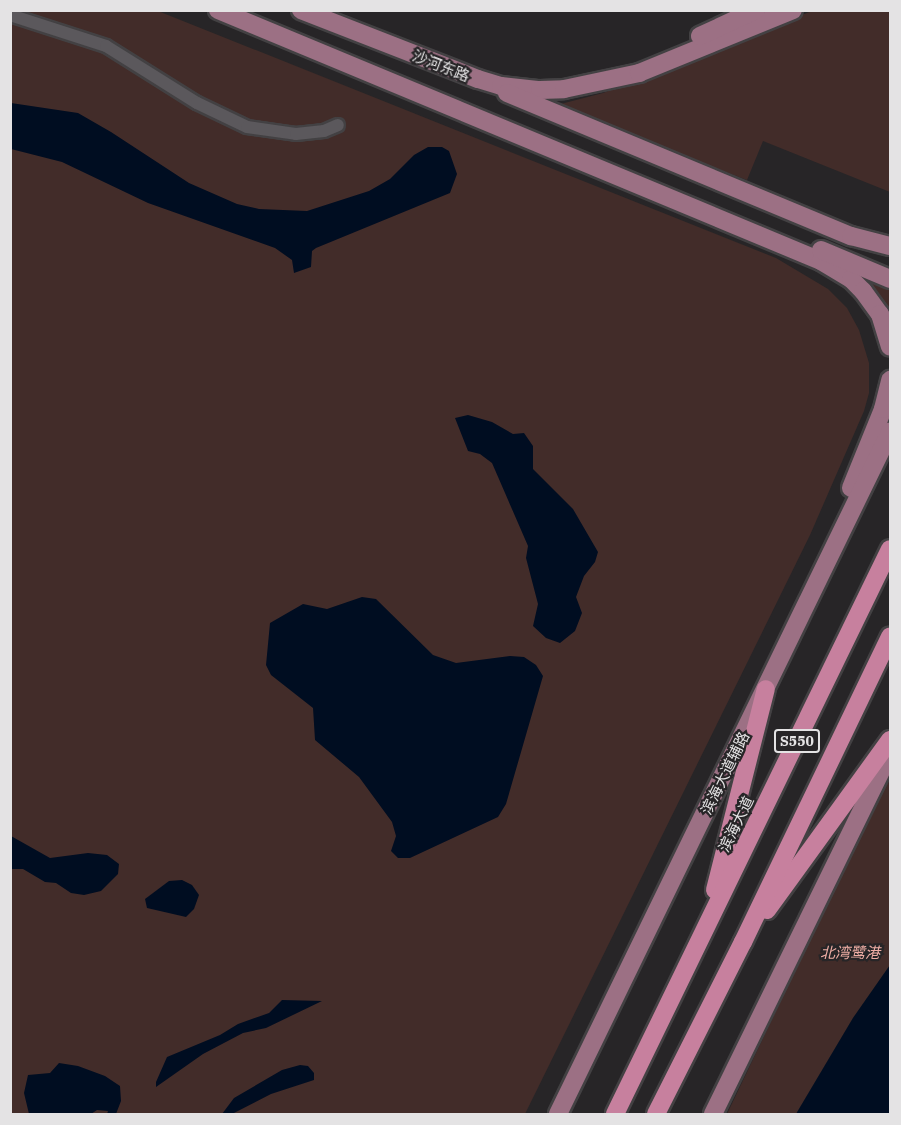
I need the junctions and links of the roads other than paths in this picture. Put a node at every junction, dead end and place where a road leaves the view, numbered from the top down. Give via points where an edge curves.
1 (218, 10) edge
2 (301, 10) edge
3 (756, 10) edge
4 (793, 10) edge
5 (10, 15) edge
6 (452, 71) junction
7 (588, 85) junction
8 (465, 112) junction
9 (338, 125) dead end
10 (891, 246) edge
11 (891, 279) edge
12 (891, 347) edge
13 (891, 380) edge
14 (891, 432) edge
15 (891, 549) edge
16 (829, 559) junction
17 (891, 636) edge
18 (766, 688) junction
19 (891, 740) edge
20 (891, 753) edge
21 (703, 933) junction
22 (743, 942) junction
23 (558, 1114) edge
24 (615, 1114) edge
25 (656, 1114) edge
26 (713, 1114) edge

1 - 8 main road
2 - 6 main road, 沙河东路
3 - 7 main road
4 - 7 main road via 639,73
5 - 9 street via 106,46 197,103 247,127 296,134
6 - 7 main road, 沙河东路 via 522,89
6 - 10 main road via 851,236
8 - 11 main road via 645,177
8 - 12 main road via 821,261 863,291 880,314
13 - 16 main road via 884,410 856,475
14 - 16 main road, 滨海大道辅路
15 - 21 highway, 滨海大道 / S550
16 - 18 main road, 滨海大道辅路
17 - 22 highway, S550
18 - 21 highway
18 - 23 main road, 滨海大道辅路
19 - 22 highway
20 - 26 main road
21 - 24 highway, 滨海大道 / S550
22 - 25 highway, S550

